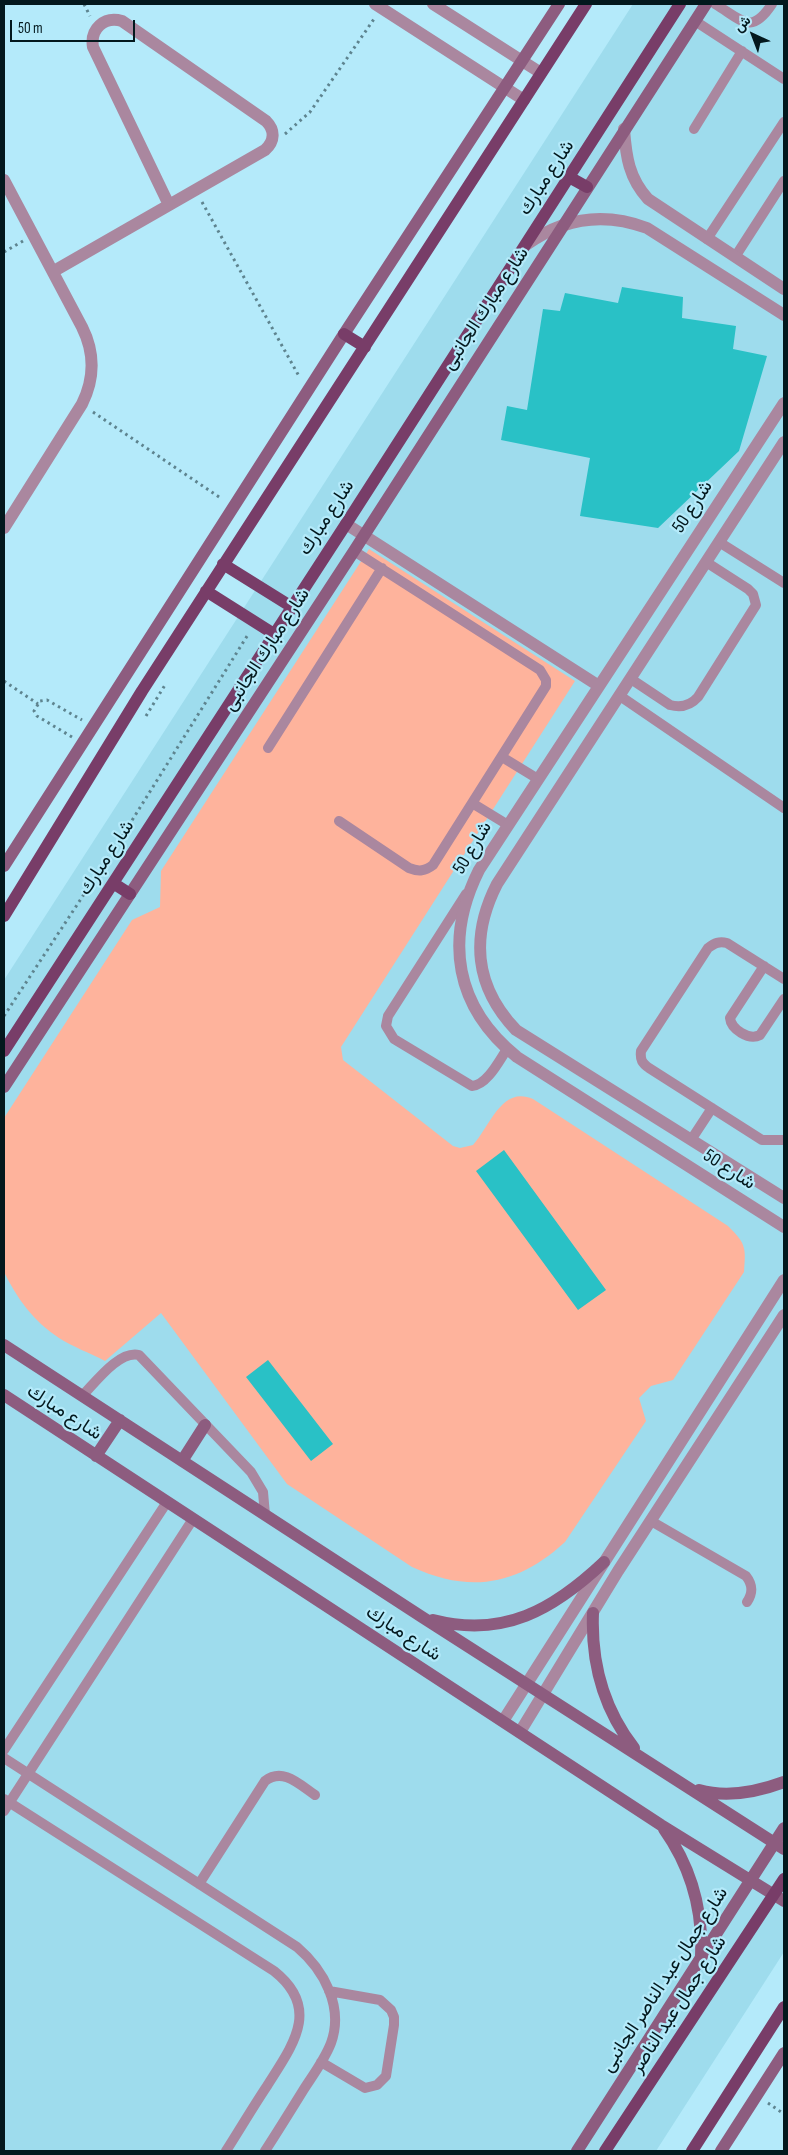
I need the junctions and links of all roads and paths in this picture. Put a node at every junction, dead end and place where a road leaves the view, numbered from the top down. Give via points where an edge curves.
1 (433, 4) edge
2 (559, 4) edge
3 (586, 4) edge
4 (680, 4) edge
5 (706, 4) edge
6 (715, 4) edge
7 (772, 4) edge
8 (378, 6) edge
9 (695, 21) junction
10 (742, 51) junction
11 (522, 61) junction
12 (541, 73) junction
13 (784, 79) edge
14 (504, 87) junction
15 (524, 100) junction
16 (784, 122) edge
17 (624, 129) junction
18 (694, 129) dead end
19 (272, 142) junction
20 (569, 178) junction
21 (4, 180) edge
22 (784, 180) edge
23 (587, 187) junction
24 (195, 190) junction
25 (169, 205) junction
26 (563, 224) junction
27 (34, 235) junction
28 (707, 239) junction
29 (526, 245) junction
30 (4, 252) edge
31 (735, 257) junction
32 (54, 271) junction
33 (784, 289) edge
34 (784, 315) edge
35 (344, 334) junction
36 (365, 347) junction
37 (307, 392) junction
38 (784, 403) edge
39 (82, 404) junction
40 (784, 442) edge
41 (234, 506) junction
42 (346, 524) junction
43 (4, 528) edge
44 (364, 536) junction
45 (720, 542) junction
46 (354, 550) junction
47 (706, 562) junction
48 (223, 564) junction
49 (382, 568) junction
50 (784, 583) edge
51 (206, 591) junction
52 (292, 607) junction
53 (256, 622) junction
54 (274, 634) junction
55 (630, 679) junction
56 (4, 681) edge
57 (599, 686) junction
58 (620, 696) junction
59 (38, 704) junction
60 (582, 710) junction
61 (603, 722) junction
62 (94, 727) junction
63 (83, 744) junction
64 (268, 748) dead end
65 (502, 757) junction
66 (538, 779) junction
67 (472, 803) junction
68 (784, 808) edge
69 (339, 821) dead end
70 (508, 825) junction
71 (4, 866) edge
72 (113, 883) junction
73 (472, 885) junction
74 (130, 894) junction
75 (4, 916) edge
76 (764, 966) junction
77 (784, 979) edge
78 (784, 999) edge
79 (4, 1016) edge
80 (507, 1049) junction
81 (4, 1051) edge
82 (560, 1059) junction
83 (548, 1076) junction
84 (4, 1087) edge
85 (712, 1108) junction
86 (690, 1140) junction
87 (784, 1140) edge
88 (784, 1198) edge
89 (784, 1227) edge
90 (784, 1280) edge
91 (784, 1316) edge
92 (4, 1345) edge
93 (4, 1395) edge
94 (82, 1396) junction
95 (120, 1420) junction
96 (206, 1425) junction
97 (96, 1456) junction
98 (182, 1461) junction
99 (167, 1502) junction
100 (265, 1515) junction
101 (193, 1519) junction
102 (651, 1521) junction
103 (604, 1562) junction
104 (618, 1572) junction
105 (747, 1602) dead end
106 (593, 1613) junction
107 (422, 1617) junction
108 (526, 1684) junction
109 (543, 1695) junction
110 (503, 1721) junction
111 (520, 1732) junction
112 (4, 1750) edge
113 (640, 1756) junction
114 (4, 1758) edge
115 (28, 1773) junction
116 (784, 1782) edge
117 (688, 1787) junction
118 (315, 1794) dead end
119 (6, 1804) edge
120 (661, 1825) junction
121 (784, 1828) edge
122 (780, 1846) edge
123 (784, 1879) edge
124 (751, 1880) junction
125 (199, 1884) junction
126 (779, 1898) edge
127 (701, 1957) junction
128 (329, 1992) junction
129 (784, 2007) edge
130 (784, 2053) edge
131 (321, 2062) junction
132 (757, 2096) junction
133 (784, 2114) edge
134 (226, 2151) edge
135 (265, 2151) edge
136 (577, 2151) edge
137 (605, 2151) edge
138 (692, 2151) edge
139 (721, 2151) edge

1 - 11 street
2 - 11 main road
3 - 12 main road
4 - 20 main road, شارع مبارك
5 - 9 main road, شارع مبارك الجانبى
6 - 7 lane via 751,23 760,20
8 - 14 street
8 - 19 path via 310,112 290,131
9 - 10 lane
9 - 17 main road, شارع مبارك الجانبى
10 - 13 lane
10 - 18 lane
11 - 12 street
11 - 14 main road
12 - 15 main road
14 - 15 street
14 - 35 main road
15 - 36 main road
16 - 28 lane
17 - 23 main road, شارع مبارك الجانبى
17 - 28 street via 627,163 641,191
19 - 24 street via 265,150
19 - 25 street via 272,131 266,121 122,21 99,25 93,36 94,47
20 - 23 main road
20 - 29 main road, شارع مبارك
21 - 27 street
22 - 31 lane
23 - 26 main road, شارع مبارك الجانبى
24 - 25 street
24 - 37 path
25 - 32 street
26 - 29 street
26 - 34 street via 606,218 647,228
26 - 44 main road, شارع مبارك الجانبى
27 - 30 path
27 - 32 street
28 - 31 street
29 - 42 main road, شارع مبارك
31 - 33 street
32 - 39 street via 91,350 92,376
35 - 36 main road
35 - 37 main road
36 - 48 main road
37 - 41 main road
38 - 57 street, شارع 50
39 - 41 path
39 - 43 street
40 - 45 street, شارع 50
41 - 62 main road
42 - 44 street
42 - 52 main road, شارع مبارك
44 - 46 main road, شارع مبارك الجانبى
44 - 57 street
45 - 47 street, شارع 50
45 - 50 lane
46 - 49 lane
46 - 74 main road, شارع مبارك الجانبى
47 - 55 street, شارع 50
47 - 55 lane via 748,589 756,604 698,697 684,706 670,705
48 - 51 main road
48 - 52 main road
49 - 64 lane
49 - 65 lane via 544,674 546,686 543,692
51 - 53 main road
51 - 75 main road
52 - 54 main road, شارع مبارك
53 - 54 main road
53 - 79 path via 121,838
54 - 72 main road, شارع مبارك
55 - 58 street, شارع 50
56 - 59 path
57 - 60 street, شارع 50
58 - 61 street, شارع 50
58 - 68 lane
59 - 62 path via 47,700
59 - 63 path via 34,711 36,716
60 - 61 street
60 - 66 street, شارع 50
61 - 82 street, شارع 50 via 497,884 486,910 480,940 482,970 498,1009 516,1030
62 - 63 main road
63 - 71 main road
65 - 66 lane
65 - 67 lane
66 - 70 street, شارع 50
67 - 69 lane via 433,865 422,871 409,868
67 - 70 lane
70 - 73 street, شارع 50
72 - 74 main road
72 - 81 main road, شارع مبارك
73 - 80 street, شارع 50 via 461,918 462,973 466,991 482,1021
73 - 80 lane via 388,1016 386,1026 394,1039 472,1086 484,1081
74 - 84 main road, شارع مبارك الجانبى
76 - 77 lane
76 - 78 lane via 730,1018 731,1023 750,1038 756,1038
76 - 85 lane via 727,943 714,943 641,1051 643,1064
80 - 83 street, شارع 50
82 - 83 street
82 - 86 street, شارع 50
83 - 89 street, شارع 50
85 - 86 lane
85 - 87 lane via 762,1140
86 - 88 street, شارع 50
90 - 103 street
91 - 102 street
92 - 94 main road, شارع مبارك
93 - 97 main road, شارع مبارك
94 - 95 main road, شارع مبارك
94 - 96 lane via 121,1358 139,1355
95 - 97 main road
95 - 98 main road, شارع مبارك
96 - 98 main road
96 - 100 lane via 258,1482 266,1504
97 - 99 main road, شارع مبارك
98 - 100 main road, شارع مبارك
99 - 101 main road, شارع مبارك
99 - 112 lane
100 - 107 main road, شارع مبارك
101 - 110 main road, شارع مبارك
101 - 115 lane
102 - 104 street
102 - 105 lane via 746,1576 752,1585
103 - 104 street
103 - 107 main road via 552,1605 510,1621 466,1625
103 - 108 street
104 - 106 street
106 - 109 street
106 - 113 main road via 594,1657 605,1700 618,1726
107 - 108 main road, شارع مبارك
108 - 109 main road, شارع مبارك
108 - 110 street
109 - 111 street
109 - 113 main road, شارع مبارك
110 - 111 main road, شارع مبارك
111 - 120 main road, شارع مبارك
113 - 117 main road, شارع مبارك
114 - 115 lane
115 - 119 lane
115 - 125 lane
116 - 117 main road via 735,1794 711,1793
117 - 122 main road, شارع مبارك
118 - 125 lane via 286,1776 270,1777
119 - 134 lane via 274,1971 289,1986 300,2017 295,2040
120 - 124 main road, شارع مبارك
120 - 127 main road via 683,1859 692,1884 700,1917
121 - 122 main road, شارع جمال عبد الناصر الجانبى
122 - 124 main road, شارع جمال عبد الناصر الجانبى
123 - 126 main road, شارع جمال عبد الناصر
124 - 126 main road, شارع مبارك
124 - 127 main road, شارع جمال عبد الناصر الجانبى
125 - 128 lane via 297,1948 318,1969
126 - 137 main road, شارع جمال عبد الناصر
127 - 136 main road, شارع جمال عبد الناصر الجانبى
128 - 131 lane via 334,2008 334,2033
128 - 131 lane via 380,2000 391,2010 394,2025 386,2076 377,2085 364,2088
129 - 138 main road
130 - 132 main road
131 - 135 lane
132 - 133 path
132 - 139 main road

